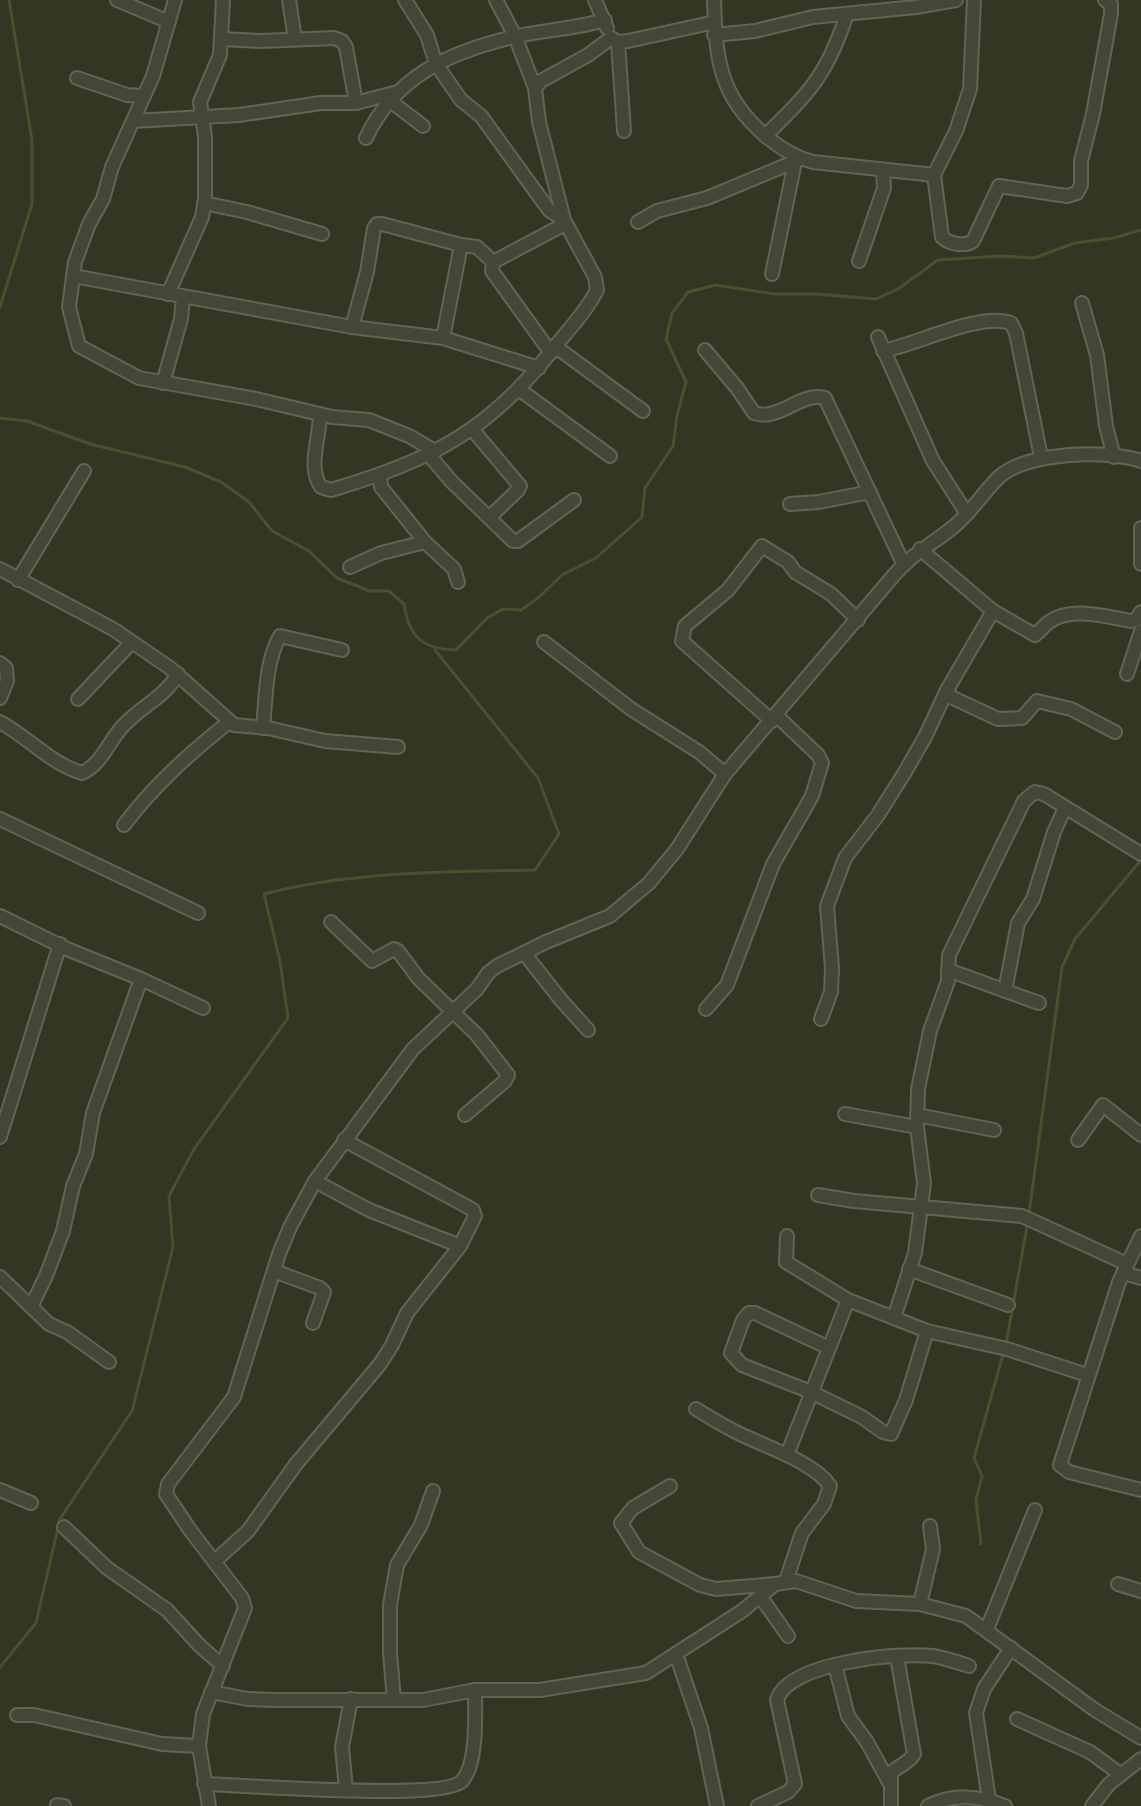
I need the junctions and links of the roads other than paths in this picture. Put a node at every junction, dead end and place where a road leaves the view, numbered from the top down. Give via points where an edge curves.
1 (117, 0) edge
2 (175, 0) edge
3 (223, 0) edge
4 (289, 0) edge
5 (405, 0) edge
6 (496, 0) edge
7 (595, 0) edge
8 (714, 0) edge
9 (956, 0) edge
10 (974, 0) edge
11 (1105, 0) edge
12 (847, 14) junction
13 (605, 20) junction
14 (169, 22) junction
15 (714, 28) junction
16 (515, 36) junction
17 (221, 39) junction
18 (295, 39) junction
19 (615, 40) junction
20 (436, 64) junction
21 (77, 78) dead end
22 (535, 88) junction
23 (144, 96) junction
24 (392, 97) junction
25 (356, 103) junction
26 (202, 115) junction
27 (133, 121) junction
28 (423, 126) dead end
29 (624, 131) dead end
30 (765, 136) junction
31 (366, 138) dead end
32 (796, 159) junction
33 (883, 171) junction
34 (934, 175) junction
35 (204, 203) junction
36 (565, 222) junction
37 (638, 222) dead end
38 (322, 234) dead end
39 (461, 245) junction
40 (859, 261) dead end
41 (493, 262) junction
42 (772, 274) dead end
43 (73, 276) junction
44 (168, 294) junction
45 (183, 297) junction
46 (1082, 303) dead end
47 (352, 327) junction
48 (878, 337) dead end
49 (443, 338) junction
50 (553, 350) junction
51 (705, 350) dead end
52 (883, 351) junction
53 (539, 368) junction
54 (163, 383) junction
55 (520, 390) junction
56 (643, 411) dead end
57 (320, 414) junction
58 (472, 429) junction
59 (432, 453) junction
60 (610, 456) dead end
61 (1041, 457) junction
62 (1114, 457) junction
63 (1141, 461) edge
64 (84, 471) dead end
65 (380, 476) junction
66 (870, 492) junction
67 (574, 500) dead end
68 (790, 504) dead end
69 (967, 514) junction
70 (490, 517) junction
71 (1141, 528) edge
72 (425, 542) junction
73 (920, 549) junction
74 (1141, 564) edge
75 (904, 565) junction
76 (350, 567) dead end
77 (2, 575) edge
78 (18, 580) junction
79 (458, 582) dead end
80 (993, 611) junction
81 (858, 620) junction
82 (1141, 621) edge
83 (544, 642) dead end
84 (131, 643) junction
85 (342, 650) dead end
86 (0, 663) edge
87 (178, 674) junction
88 (1127, 674) dead end
89 (947, 690) junction
90 (0, 698) edge
91 (78, 699) dead end
92 (774, 718) junction
93 (0, 722) edge
94 (229, 722) junction
95 (263, 728) junction
96 (1115, 732) dead end
97 (398, 747) dead end
98 (725, 774) junction
99 (1065, 808) junction
100 (0, 819) edge
101 (124, 825) dead end
102 (1141, 854) edge
103 (198, 913) dead end
104 (0, 916) edge
105 (331, 922) dead end
106 (60, 944) junction
107 (524, 953) junction
108 (948, 970) junction
109 (141, 979) junction
110 (1005, 991) junction
111 (1039, 1003) dead end
112 (203, 1008) dead end
113 (706, 1009) dead end
114 (452, 1012) junction
115 (821, 1019) dead end
116 (588, 1030) dead end
117 (845, 1114) dead end
118 (465, 1115) dead end
119 (917, 1121) junction
120 (994, 1130) dead end
121 (1141, 1135) edge
122 (0, 1137) edge
123 (344, 1140) junction
124 (1078, 1140) dead end
125 (315, 1181) junction
126 (818, 1195) dead end
127 (921, 1207) junction
128 (787, 1236) dead end
129 (1141, 1236) edge
130 (460, 1246) junction
131 (909, 1269) junction
132 (1125, 1269) junction
133 (274, 1271) junction
134 (0, 1277) edge
135 (1141, 1278) edge
136 (848, 1300) junction
137 (1008, 1305) dead end
138 (31, 1307) junction
139 (894, 1318) junction
140 (313, 1323) dead end
141 (927, 1331) junction
142 (829, 1348) junction
143 (109, 1362) dead end
144 (1087, 1375) junction
145 (811, 1392) junction
146 (696, 1409) dead end
147 (787, 1455) junction
148 (670, 1486) dead end
149 (0, 1490) edge
150 (1141, 1490) edge
151 (433, 1491) dead end
152 (31, 1503) dead end
153 (1035, 1510) dead end
154 (930, 1526) dead end
155 (64, 1527) dead end
156 (216, 1560) junction
157 (780, 1582) junction
158 (1118, 1584) dead end
159 (1141, 1591) edge
160 (760, 1596) junction
161 (920, 1604) junction
162 (987, 1629) junction
163 (788, 1636) dead end
164 (1011, 1648) junction
165 (676, 1654) junction
166 (897, 1657) junction
167 (835, 1665) junction
168 (223, 1666) junction
169 (969, 1666) dead end
170 (475, 1690) junction
171 (211, 1692) junction
172 (351, 1699) junction
173 (394, 1700) junction
174 (17, 1715) dead end
175 (1017, 1719) dead end
176 (1141, 1738) edge
177 (199, 1746) junction
178 (1141, 1759) edge
179 (1120, 1774) junction
180 (889, 1782) junction
181 (204, 1784) junction
182 (346, 1789) junction
183 (989, 1800) junction
184 (947, 1803) edge
185 (209, 1806) edge
186 (717, 1806) edge
187 (758, 1806) edge
188 (891, 1806) edge
189 (928, 1806) edge
190 (1005, 1806) edge
191 (1092, 1806) edge

1 - 14 street
2 - 14 street
3 - 17 street
4 - 18 street
5 - 20 street via 427,35
6 - 16 street
7 - 13 street
8 - 15 street
9 - 12 street
10 - 34 street via 970,89
11 - 34 street via 1111,14 1077,193 999,186 973,241 954,243 942,237
12 - 15 street via 755,31
12 - 30 street via 814,86
13 - 16 street
13 - 19 street
14 - 23 street
15 - 19 street
15 - 30 street via 729,95
16 - 20 street
16 - 22 street
17 - 18 street
17 - 26 street via 220,55 200,102
18 - 25 street via 342,41
19 - 22 street
19 - 29 street
20 - 24 street
20 - 36 street via 549,210
21 - 23 street
22 - 36 street
23 - 27 street
24 - 25 street
24 - 28 street
24 - 31 street
25 - 26 street
26 - 27 street
26 - 35 street
27 - 43 street
30 - 32 street
32 - 33 street
32 - 37 street
32 - 42 street
33 - 34 street
33 - 40 street via 884,188
35 - 38 street
35 - 44 street
36 - 41 street
36 - 50 street via 597,290
39 - 41 street via 477,247
39 - 47 street via 377,224
39 - 49 street
41 - 50 street via 492,271
43 - 44 street
43 - 54 street via 69,307 79,346 139,378
44 - 45 street
45 - 47 street
45 - 54 street
46 - 62 street via 1097,355
47 - 49 street
48 - 52 street
49 - 53 street
50 - 53 street
50 - 56 street
51 - 66 street via 754,413 766,415 814,397 825,398
52 - 61 street via 959,327 1001,319 1011,323
52 - 69 street via 926,447
53 - 55 street
54 - 57 street
55 - 58 street
55 - 60 street
57 - 59 street via 376,422
57 - 65 street via 313,470 321,487 331,490
58 - 59 street
58 - 70 street via 520,486
59 - 65 street
59 - 70 street via 451,481
61 - 62 street
61 - 69 street via 999,476
62 - 63 street
64 - 78 street
65 - 72 street via 381,487
66 - 68 street
66 - 75 street
67 - 70 street via 518,541 508,539
69 - 73 street
71 - 74 street
72 - 76 street
72 - 79 street via 454,569
73 - 75 street
73 - 80 street
75 - 81 street
77 - 78 street
78 - 84 street
80 - 82 street via 1035,635 1067,615
80 - 89 street
81 - 92 street
81 - 92 street via 831,594 762,546 728,590 685,626 682,641
82 - 88 street
83 - 98 street
84 - 87 street
84 - 91 street
85 - 95 street via 280,636
86 - 90 street via 7,681
87 - 93 street via 82,773
87 - 94 street
89 - 96 street via 951,697 998,719 1022,718 1037,701 1071,709
89 - 115 street via 905,772 845,858 827,906 831,992
92 - 98 street
92 - 113 street via 822,763 812,796 773,864 727,985
94 - 95 street
94 - 101 street via 187,755
95 - 97 street via 325,741
98 - 107 street via 677,849 623,908
99 - 102 street
99 - 108 street via 1035,792 1024,801 952,945
99 - 110 street via 1037,891 1018,923
100 - 103 street
104 - 106 street
105 - 114 street via 372,961 398,951
106 - 109 street
106 - 122 street
107 - 114 street via 488,973
107 - 116 street
108 - 110 street
108 - 119 street via 925,1050
109 - 112 street
109 - 138 street via 93,1113 63,1231
110 - 111 street
114 - 118 street via 508,1075
114 - 123 street via 413,1049
117 - 119 street
119 - 120 street
119 - 127 street via 924,1170
121 - 124 street via 1103,1105
123 - 125 street
123 - 130 street via 473,1210
125 - 130 street via 369,1210
125 - 133 street
126 - 127 street
127 - 131 street
127 - 132 street via 1022,1216
128 - 136 street via 786,1262
129 - 132 street
130 - 156 street via 407,1313 380,1364 248,1531
131 - 137 street
131 - 139 street
132 - 135 street
132 - 144 street
133 - 140 street via 324,1292
133 - 156 street via 234,1397 168,1484 166,1494
134 - 138 street
136 - 139 street
136 - 142 street
138 - 143 street
139 - 141 street
141 - 144 street
141 - 145 street via 891,1434
142 - 145 street
142 - 145 street via 755,1313 743,1320 732,1346 731,1353 742,1365
144 - 150 street via 1060,1465 1069,1472
145 - 147 street
146 - 147 street
147 - 157 street via 830,1486
148 - 157 street via 623,1520 621,1525 639,1552 716,1589
149 - 152 street
151 - 173 street via 421,1525 397,1565 390,1605
153 - 162 street
154 - 161 street via 933,1549
155 - 168 street via 107,1568 167,1610
156 - 168 street via 245,1608
157 - 160 street
157 - 161 street via 808,1584 856,1601
158 - 159 street
160 - 163 street
160 - 165 street
161 - 162 street via 966,1616
162 - 164 street
164 - 176 street
164 - 183 street via 984,1689 976,1713
165 - 170 street via 629,1677 540,1690
165 - 186 street via 701,1728
166 - 167 street
166 - 169 street via 931,1656
166 - 180 street via 914,1754 891,1773
167 - 180 street via 848,1716
167 - 187 street via 812,1672 778,1694 795,1784
168 - 171 street
170 - 173 street
170 - 182 street via 472,1750 465,1778 458,1784 382,1792
171 - 172 street via 260,1700
171 - 177 street
172 - 173 street
172 - 182 street via 342,1747
174 - 177 street via 162,1744
175 - 179 street via 1090,1752
177 - 181 street
178 - 179 street
179 - 191 street
180 - 188 street
181 - 182 street
181 - 185 street
183 - 184 street via 963,1796
183 - 190 street
184 - 189 street

